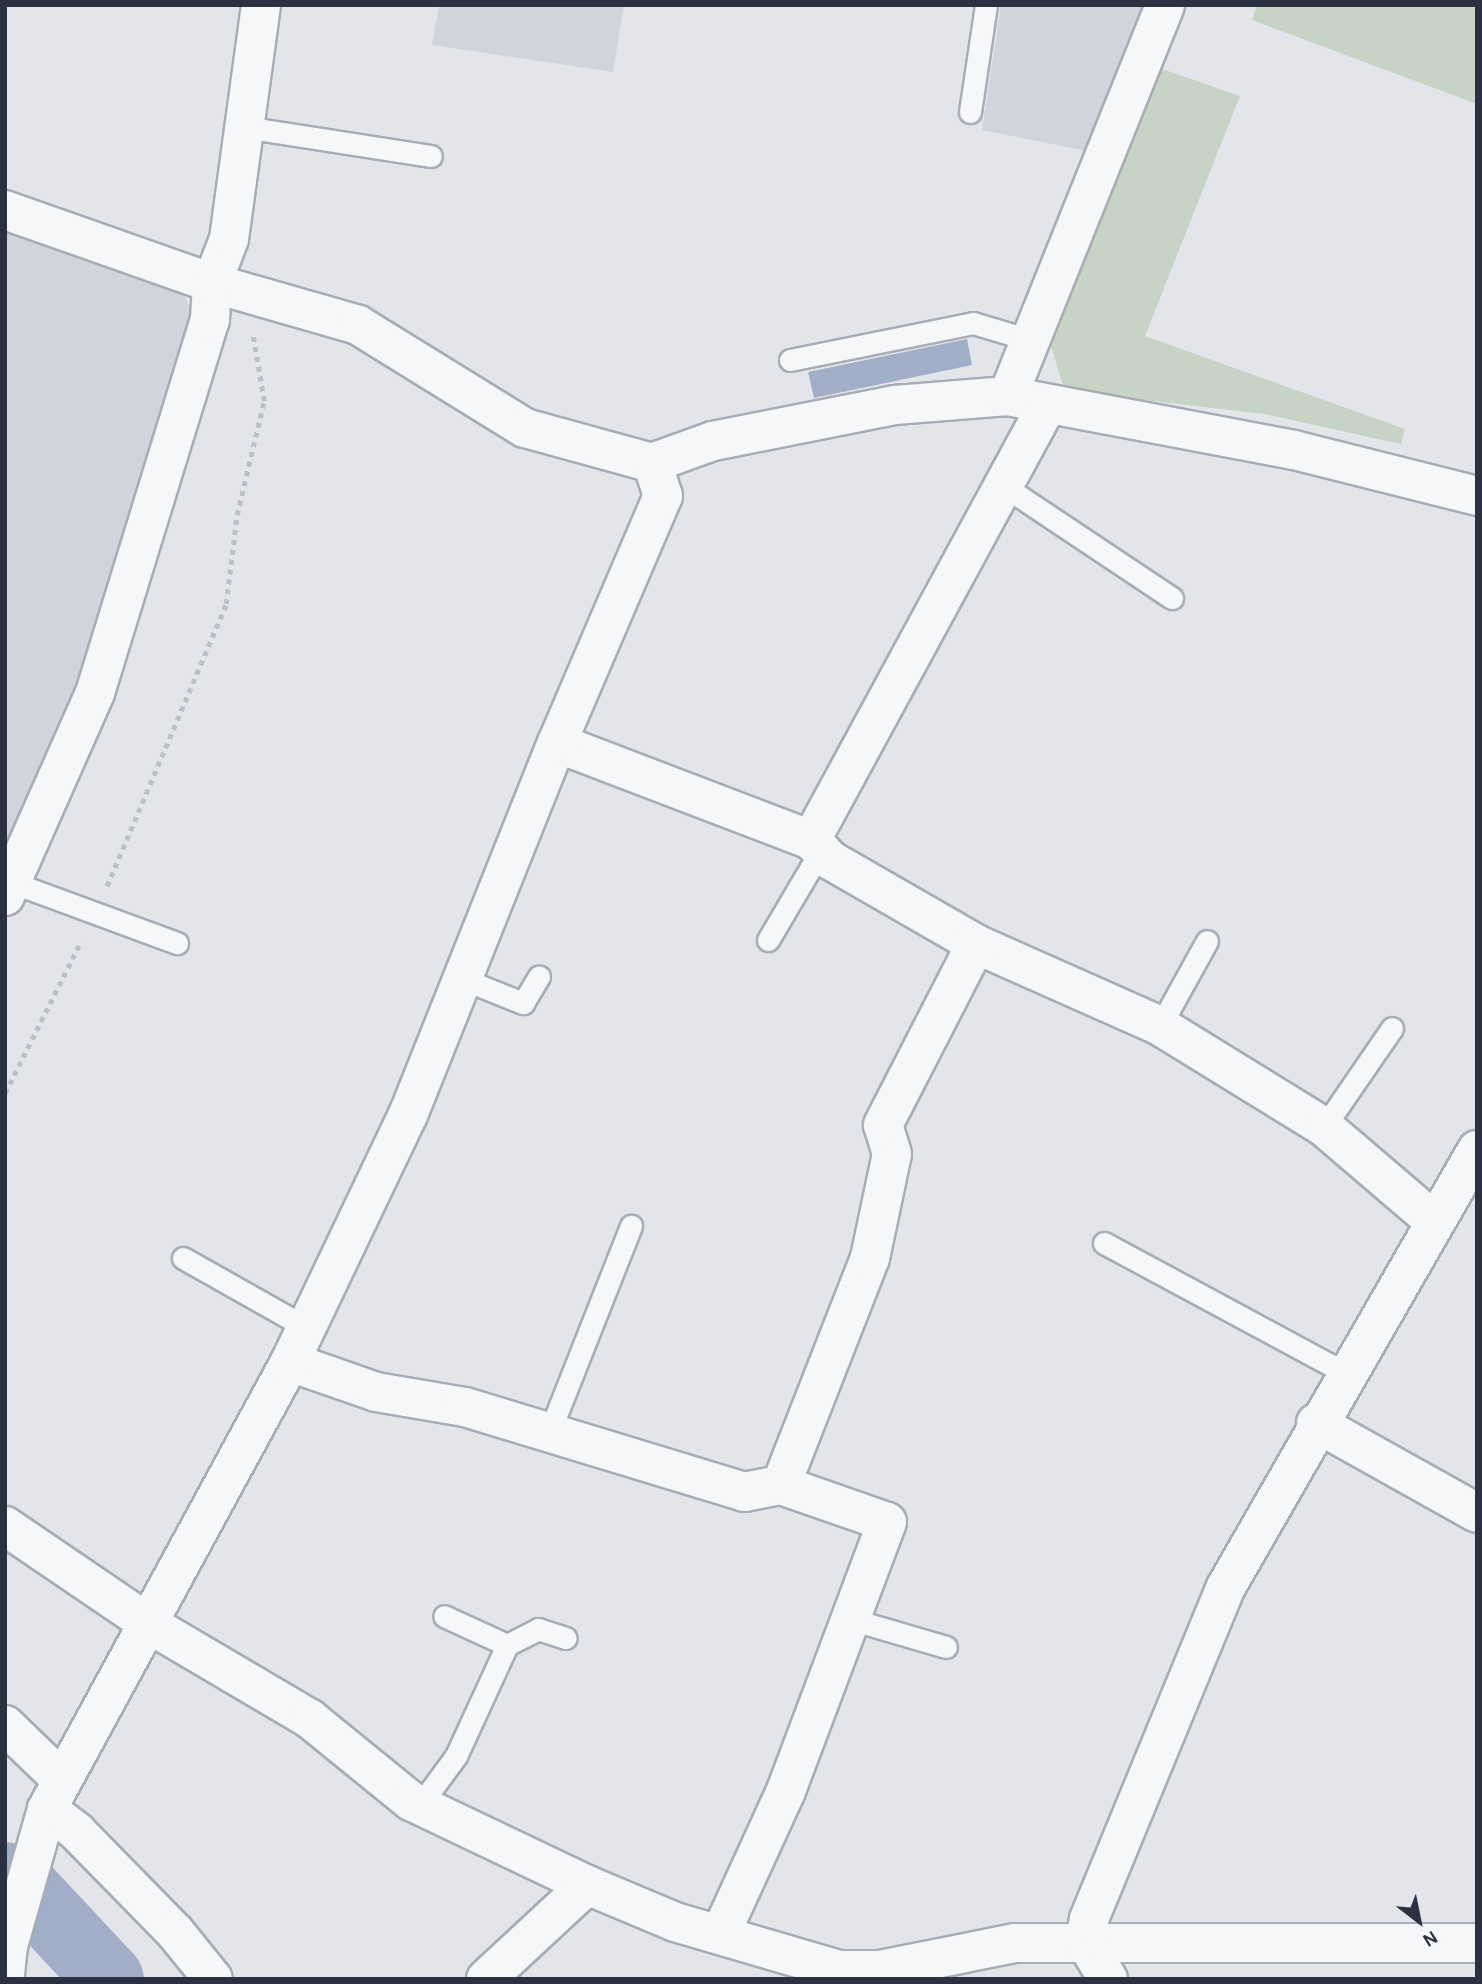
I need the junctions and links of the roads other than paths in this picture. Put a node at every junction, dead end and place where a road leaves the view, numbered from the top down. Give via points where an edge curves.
1 (261, 5) edge
2 (986, 5) edge
3 (1165, 5) edge
4 (970, 112) dead end
5 (244, 127) junction
6 (431, 156) dead end
7 (5, 210) edge
8 (229, 288) junction
9 (1030, 340) junction
10 (790, 360) dead end
11 (1008, 397) junction
12 (1047, 406) junction
13 (652, 463) junction
14 (1004, 486) junction
15 (1477, 496) edge
16 (1172, 597) dead end
17 (557, 743) junction
18 (816, 845) junction
19 (8, 889) edge
20 (768, 940) dead end
21 (1207, 941) dead end
22 (177, 943) dead end
23 (976, 944) junction
24 (539, 976) dead end
25 (463, 979) junction
26 (1160, 1026) junction
27 (1392, 1028) dead end
28 (1324, 1127) junction
29 (1477, 1150) edge
30 (1433, 1220) junction
31 (631, 1226) dead end
32 (1104, 1243) dead end
33 (183, 1258) dead end
34 (307, 1328) junction
35 (290, 1362) junction
36 (1345, 1373) junction
37 (1316, 1423) junction
38 (549, 1433) junction
39 (781, 1485) junction
40 (1477, 1513) edge
41 (5, 1526) edge
42 (444, 1616) dead end
43 (847, 1618) junction
44 (149, 1624) junction
45 (566, 1637) dead end
46 (506, 1645) junction
47 (946, 1647) dead end
48 (5, 1725) edge
49 (55, 1794) junction
50 (420, 1805) junction
51 (587, 1885) junction
52 (720, 1935) junction
53 (1085, 1941) junction
54 (1477, 1943) edge
55 (6, 1955) edge
56 (833, 1974) edge
57 (213, 1979) edge
58 (486, 1979) edge
59 (1108, 1979) edge

1 - 5 street
2 - 4 lane
3 - 9 street
5 - 6 lane
5 - 8 street via 229,239
7 - 8 street
8 - 13 street via 358,325 525,428
8 - 19 street via 210,320 95,693
9 - 10 lane via 973,323
9 - 11 street
11 - 12 street
11 - 13 street via 895,405 713,442
12 - 14 street
12 - 15 street via 1294,450
13 - 17 street via 663,496
14 - 16 lane
14 - 18 street
17 - 18 street
17 - 25 street
18 - 20 lane
18 - 23 street via 830,860
19 - 22 lane via 95,913
21 - 26 lane
23 - 26 street
23 - 39 street via 883,1125 892,1154 870,1258
24 - 25 lane via 523,1003
25 - 34 street via 408,1115
26 - 28 street
27 - 28 lane
28 - 30 street
29 - 30 street
30 - 36 street
31 - 38 lane
32 - 36 lane
33 - 34 lane
34 - 35 street
35 - 38 street via 376,1392 465,1407
35 - 44 street
36 - 37 street
37 - 40 street
37 - 53 street via 1226,1587 1089,1919
38 - 39 street via 744,1492
39 - 43 street via 887,1522
41 - 44 street
42 - 46 lane
43 - 47 lane
43 - 52 street via 785,1793
44 - 49 street
44 - 50 street via 310,1719
45 - 46 lane via 538,1629
46 - 50 lane via 456,1756
48 - 49 street
49 - 55 street
49 - 57 street via 77,1832 175,1932
50 - 51 street
51 - 52 street via 675,1922
51 - 58 street
52 - 56 street
53 - 54 street
53 - 56 street via 1015,1943 880,1970
53 - 59 street

